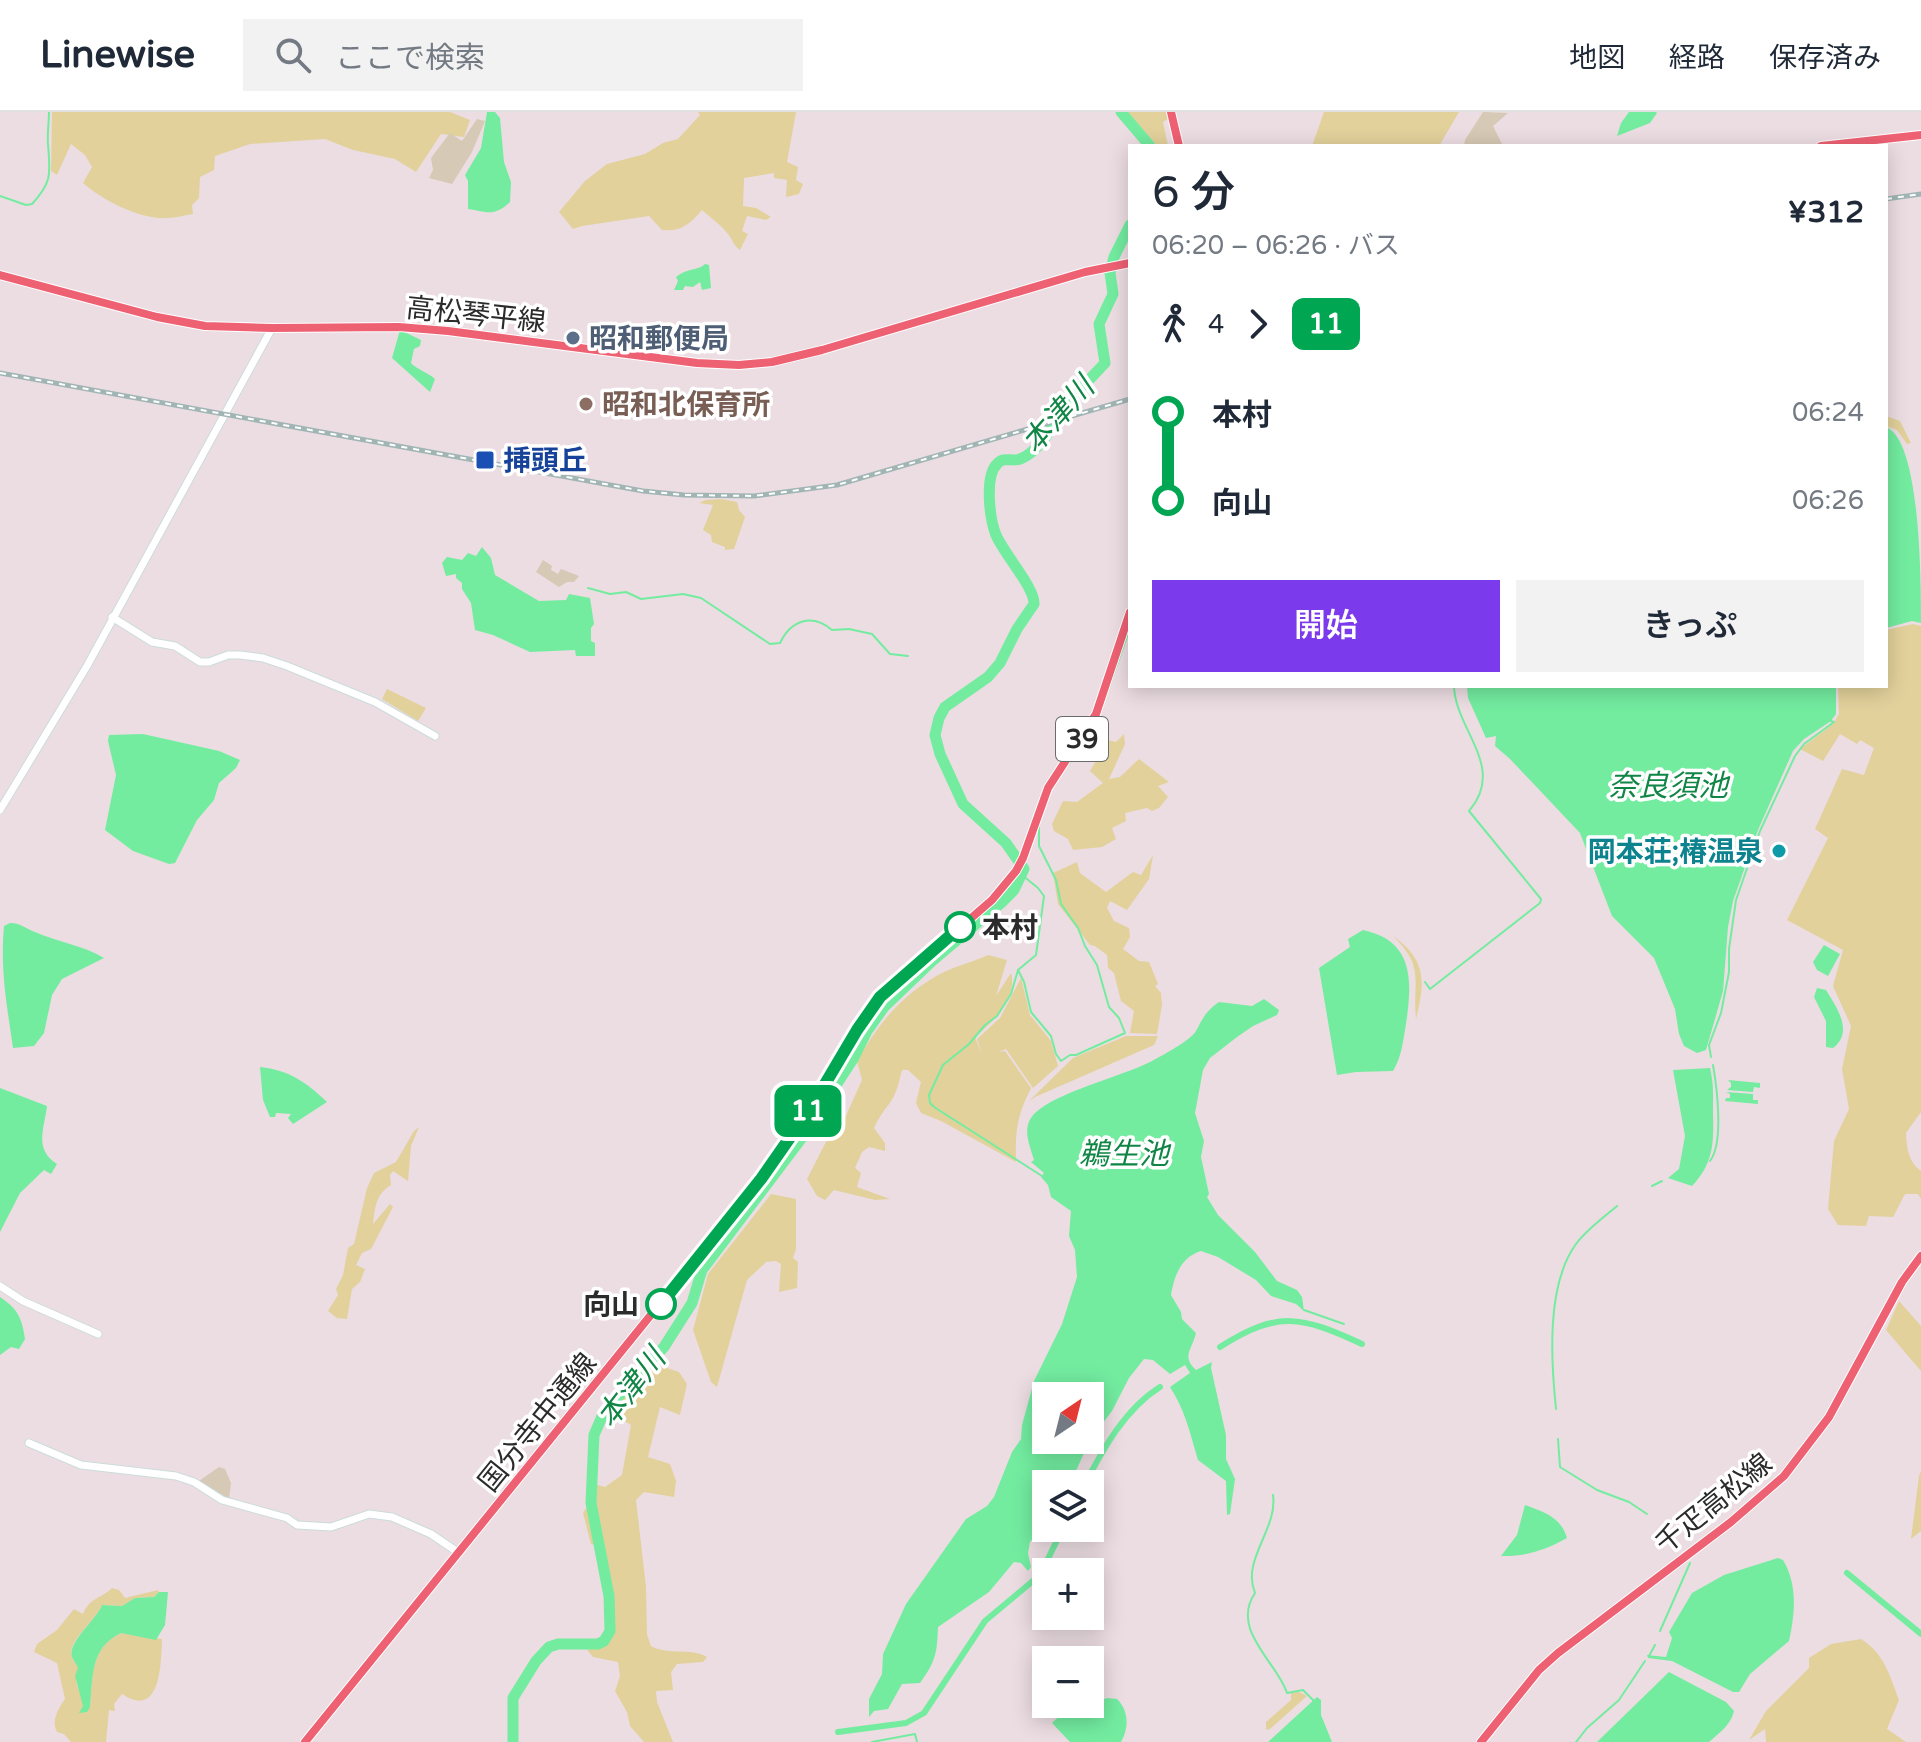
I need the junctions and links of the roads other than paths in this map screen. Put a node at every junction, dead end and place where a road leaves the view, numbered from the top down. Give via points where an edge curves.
1 (1171, 112) edge
2 (1921, 135) edge
3 (1179, 144) edge
4 (1839, 144) edge
5 (1128, 263) edge
6 (0, 275) edge
7 (272, 328) junction
8 (112, 617) junction
9 (1128, 618) edge
10 (435, 736) dead end
11 (0, 810) edge
12 (1921, 1256) edge
13 (0, 1286) edge
14 (98, 1334) dead end
15 (29, 1443) dead end
16 (459, 1553) junction
17 (305, 1742) edge
18 (1481, 1742) edge

1 - 3 main road
2 - 4 main road
5 - 7 main road, 高松琴平線 via 760,364 697,363 399,327
6 - 7 main road, 高松琴平線 via 184,323
7 - 8 street
8 - 10 street via 152,642 175,646 200,662 240,655 287,666 375,702
8 - 11 street
9 - 16 main road, 国分寺中通線 / 39 via 1096,714 1048,788 1017,869 992,900 880,997 761,1179
12 - 18 main road, 千疋高松線 via 1829,1417 1784,1476 1558,1653
13 - 14 street
15 - 16 street via 81,1465 176,1476 222,1500 297,1525 331,1527 369,1514 392,1517
16 - 17 main road, 国分寺中通線 / 39

